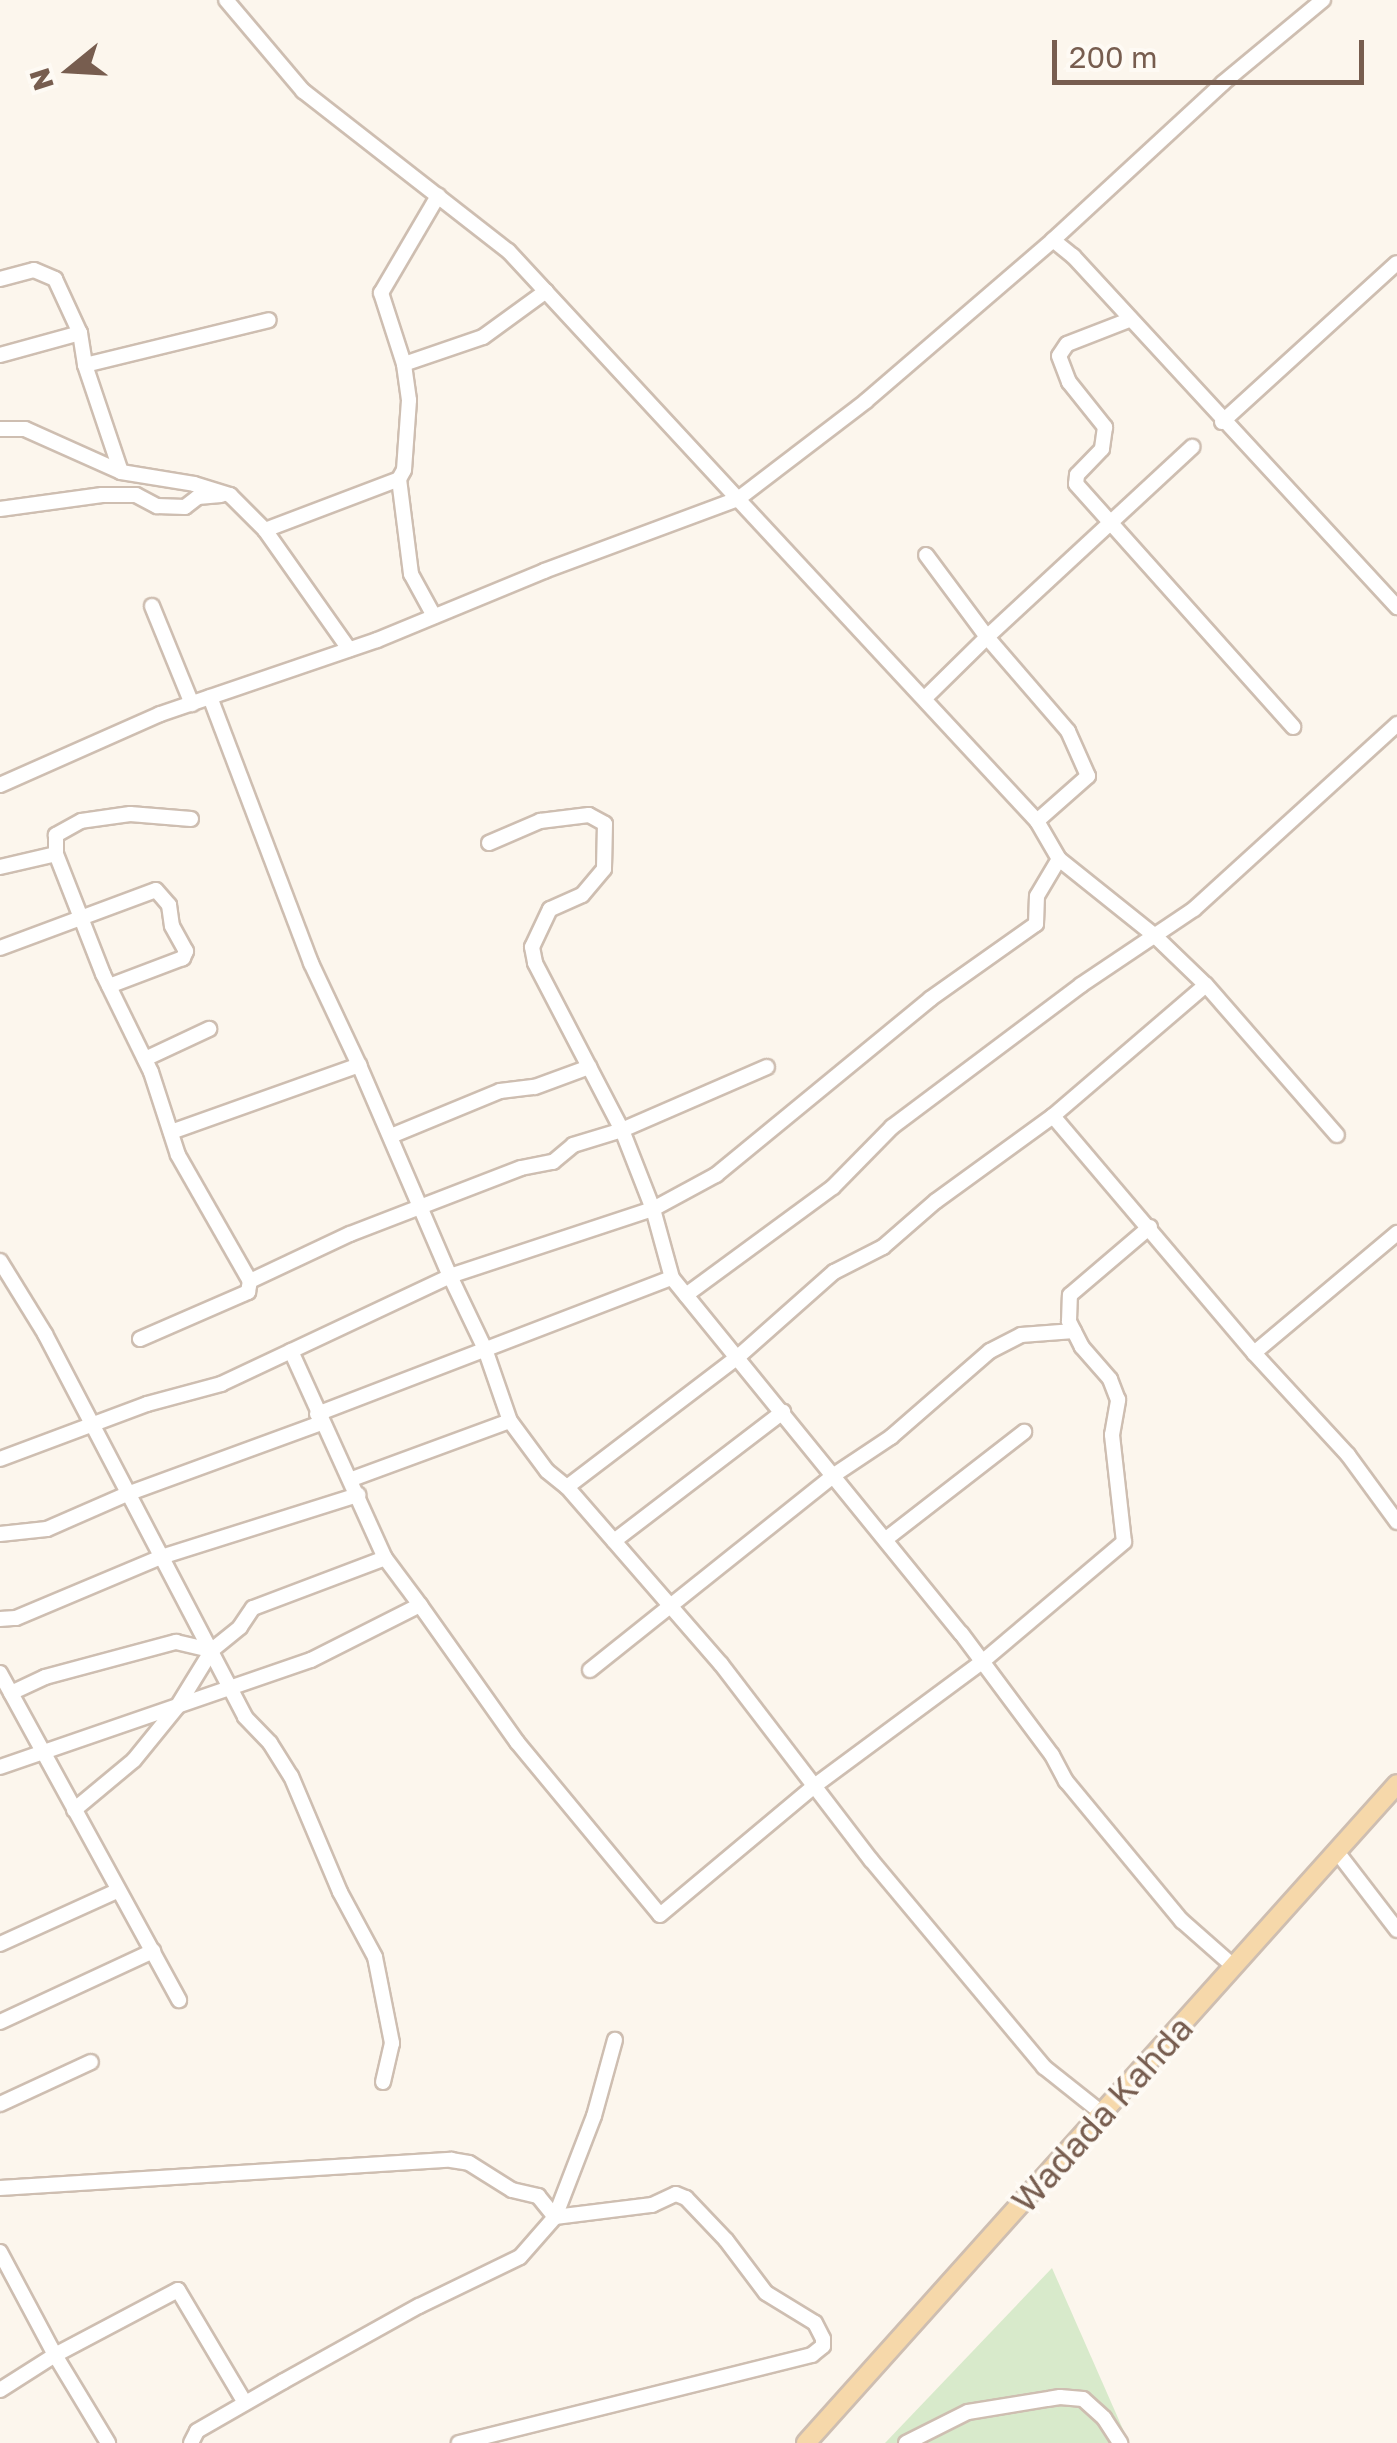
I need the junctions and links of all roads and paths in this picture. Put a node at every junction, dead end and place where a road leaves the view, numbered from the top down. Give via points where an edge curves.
1 (226, 0) edge
2 (1323, 0) edge
3 (438, 196) junction
4 (1053, 240) junction
5 (1397, 263) edge
6 (0, 279) edge
7 (546, 291) junction
8 (270, 320) dead end
9 (1129, 320) junction
10 (80, 333) junction
11 (0, 355) edge
12 (85, 364) junction
13 (404, 364) junction
14 (1222, 422) junction
15 (0, 428) edge
16 (1192, 447) dead end
17 (122, 472) junction
18 (399, 479) junction
19 (230, 495) junction
20 (738, 499) junction
21 (0, 509) edge
22 (1108, 524) junction
23 (264, 530) junction
24 (926, 555) dead end
25 (152, 606) dead end
26 (1397, 608) edge
27 (434, 616) junction
28 (987, 637) junction
29 (349, 650) junction
30 (210, 698) junction
31 (925, 698) junction
32 (192, 704) junction
33 (1397, 724) edge
34 (1294, 727) dead end
35 (0, 785) edge
36 (191, 819) dead end
37 (1037, 822) junction
38 (490, 843) dead end
39 (56, 854) junction
40 (1059, 859) junction
41 (0, 867) edge
42 (81, 916) junction
43 (1154, 935) junction
44 (0, 948) edge
45 (109, 986) junction
46 (1206, 986) junction
47 (209, 1029) dead end
48 (145, 1059) junction
49 (360, 1065) junction
50 (589, 1066) junction
51 (767, 1067) dead end
52 (1053, 1116) junction
53 (622, 1130) junction
54 (171, 1132) junction
55 (1338, 1135) dead end
56 (391, 1136) junction
57 (422, 1209) junction
58 (653, 1209) junction
59 (1150, 1227) junction
60 (1397, 1233) edge
61 (0, 1261) edge
62 (450, 1276) junction
63 (672, 1278) junction
64 (250, 1281) junction
65 (686, 1295) junction
66 (1074, 1331) junction
67 (140, 1339) dead end
68 (485, 1349) junction
69 (291, 1351) junction
70 (1254, 1353) junction
71 (738, 1356) junction
72 (783, 1412) junction
73 (319, 1419) junction
74 (510, 1420) junction
75 (92, 1424) junction
76 (1024, 1432) dead end
77 (0, 1459) edge
78 (834, 1475) junction
79 (352, 1480) junction
80 (567, 1487) junction
81 (127, 1494) junction
82 (358, 1494) junction
83 (1397, 1522) edge
84 (0, 1534) edge
85 (886, 1540) junction
86 (614, 1541) junction
87 (161, 1557) junction
88 (385, 1558) junction
89 (668, 1604) junction
90 (420, 1605) junction
91 (0, 1619) edge
92 (212, 1650) junction
93 (982, 1662) junction
94 (590, 1670) dead end
95 (0, 1673) edge
96 (229, 1686) junction
97 (11, 1693) junction
98 (177, 1707) junction
99 (44, 1752) junction
100 (0, 1767) edge
101 (813, 1787) junction
102 (1394, 1796) edge
103 (74, 1810) junction
104 (1338, 1853) junction
105 (117, 1891) junction
106 (1397, 1930) edge
107 (0, 1944) edge
108 (153, 1951) junction
109 (1233, 1966) junction
110 (179, 2000) dead end
111 (0, 2022) edge
112 (615, 2040) dead end
113 (91, 2062) dead end
114 (383, 2082) dead end
115 (0, 2104) edge
116 (1103, 2114) junction
117 (0, 2188) edge
118 (555, 2217) junction
119 (0, 2252) edge
120 (55, 2355) junction
121 (0, 2390) edge
122 (245, 2403) junction
123 (108, 2443) edge
124 (191, 2443) edge
125 (459, 2443) edge
126 (806, 2443) edge
127 (906, 2443) edge
128 (1120, 2443) edge

1 - 3 street via 303,91
2 - 4 street
3 - 7 street via 508,250
3 - 13 street via 380,293
4 - 9 street
4 - 20 street via 866,402
5 - 14 street
6 - 10 street via 34,270 54,279
7 - 13 street via 483,337
7 - 20 street
8 - 12 street
9 - 14 street
9 - 22 street via 1067,344 1059,356 1070,382 1106,427 1102,449 1076,484
10 - 11 street
10 - 12 street
12 - 17 street
13 - 18 street via 408,400
14 - 26 street
15 - 17 street via 25,429
16 - 22 street
17 - 19 street
18 - 23 street
18 - 27 street via 410,574
19 - 21 street via 198,497 185,507 102,495
19 - 23 street
20 - 27 street
20 - 31 street
22 - 28 street
22 - 34 street
23 - 29 street
24 - 28 street
25 - 32 street
27 - 29 street
28 - 31 street
28 - 37 street via 1068,731 1088,776
29 - 30 street
30 - 32 street
30 - 49 street via 310,963
31 - 37 street
32 - 35 street
33 - 43 street via 1194,908
36 - 39 street via 130,814 81,822 56,835
37 - 40 street
38 - 50 street via 540,821 589,815 605,824 604,869 582,896 550,909 532,947
39 - 41 street
39 - 42 street
40 - 43 street
40 - 58 street via 1037,896 1036,924 930,998 716,1175
42 - 44 street
42 - 45 street
42 - 45 street via 156,890 169,905 183,958
43 - 46 street
43 - 65 street via 892,1128 833,1186
45 - 48 street
46 - 52 street
46 - 55 street
47 - 48 street
48 - 54 street
49 - 54 street
49 - 56 street
50 - 53 street
50 - 56 street via 535,1087 500,1092
51 - 53 street
52 - 59 street
52 - 71 street via 883,1247 834,1272
53 - 57 street
53 - 58 street
54 - 64 street
56 - 57 street
57 - 62 street
57 - 64 street
58 - 62 street
58 - 63 street
59 - 66 street via 1070,1295
59 - 70 street
60 - 70 street
61 - 75 street
62 - 68 street
62 - 69 street
63 - 65 street
63 - 68 street
64 - 67 street via 248,1292
65 - 71 street
66 - 78 street via 1020,1335 990,1351 891,1437
66 - 93 street via 1118,1400 1112,1435 1124,1542
68 - 73 street
68 - 74 street
69 - 73 street
69 - 75 street via 221,1384
70 - 83 street via 1348,1456
71 - 72 street
71 - 80 street
72 - 78 street
72 - 86 street
73 - 79 street
73 - 81 street
74 - 79 street
74 - 80 street
75 - 77 street
75 - 81 street
76 - 85 street
78 - 85 street
78 - 89 street
79 - 82 street
80 - 86 street
81 - 84 street via 47,1529
81 - 87 street
82 - 87 street
82 - 88 street
85 - 93 street
86 - 89 street
87 - 91 street
87 - 92 street
88 - 90 street
88 - 92 street via 253,1608
89 - 94 street
89 - 101 street
90 - 96 street via 311,1660
90 - 101 street via 517,1742 660,1915
92 - 96 street
92 - 97 street via 176,1642
92 - 98 street
93 - 101 street
93 - 109 street via 1066,1781 1182,1921
95 - 97 street
96 - 98 street
96 - 114 street via 291,1776 340,1892 376,1956 392,2043
97 - 99 street
98 - 99 street
98 - 103 street via 134,1760
99 - 100 street
99 - 103 street
101 - 116 street via 1044,2066
102 - 104 main road, Wadada Kahda
103 - 105 street
104 - 106 street
104 - 109 main road, Wadada Kahda
105 - 107 street
105 - 108 street
108 - 110 street
108 - 111 street
109 - 116 main road, Wadada Kahda
112 - 118 street
113 - 115 street
116 - 126 main road, Wadada Kahda
117 - 118 street via 451,2160 538,2196
118 - 122 street via 520,2257
118 - 125 street via 652,2205 676,2194 686,2198 766,2294 815,2323 823,2346 812,2356
119 - 120 street
120 - 121 street
120 - 122 street via 178,2290
120 - 123 street
122 - 124 street via 197,2431
127 - 128 street via 968,2412 1060,2397 1083,2399

